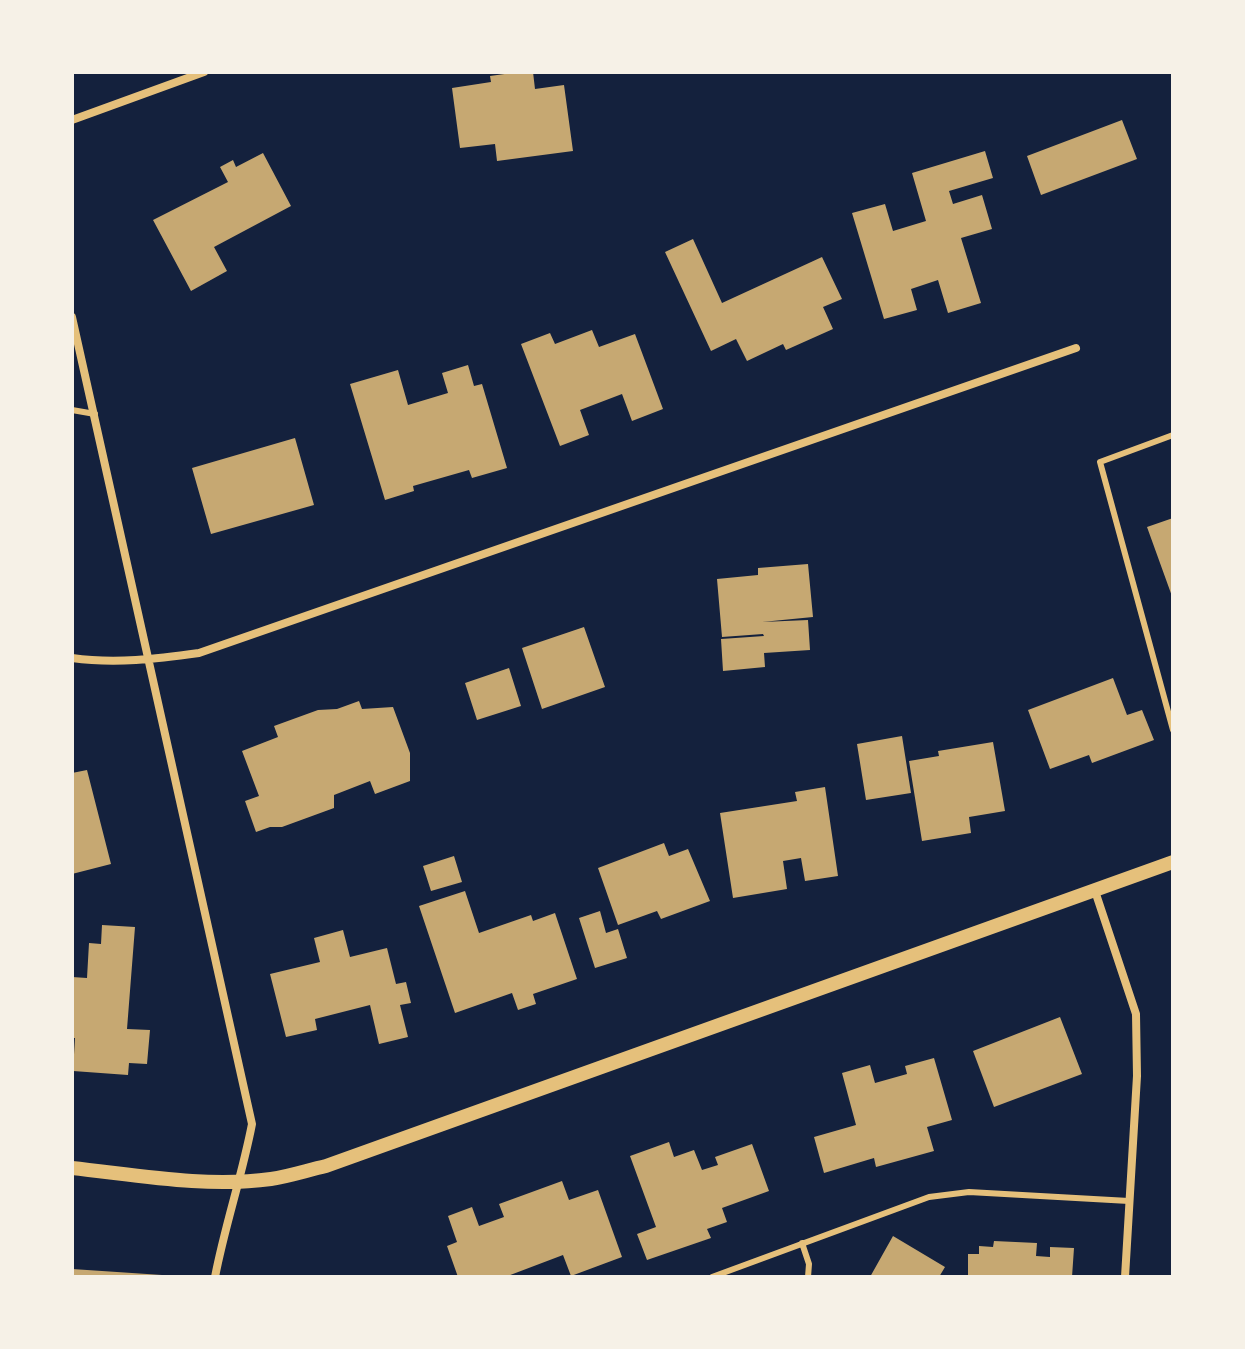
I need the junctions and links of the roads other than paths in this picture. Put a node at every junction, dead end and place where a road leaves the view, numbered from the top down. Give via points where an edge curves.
1 (204, 72) edge
2 (72, 120) edge
3 (72, 317) edge
4 (1076, 348) dead end
5 (72, 410) edge
6 (95, 414) junction
7 (1173, 435) edge
8 (72, 658) edge
9 (150, 660) junction
10 (1173, 730) edge
11 (1173, 862) edge
12 (1095, 891) junction
13 (72, 1168) edge
14 (241, 1181) junction
15 (1129, 1201) junction
16 (802, 1243) junction
17 (215, 1277) edge
18 (712, 1277) edge
19 (808, 1277) edge
20 (1125, 1277) edge

1 - 2 street
3 - 6 street
4 - 9 street via 199,653
5 - 6 lane
6 - 9 street
7 - 10 lane via 1100,462
8 - 9 street
9 - 14 street via 252,1124
11 - 12 street
12 - 14 street via 326,1166
12 - 15 street via 1136,1014
13 - 14 street
14 - 17 street
15 - 16 lane via 969,1192 929,1197
15 - 20 street
16 - 18 lane
16 - 19 lane

